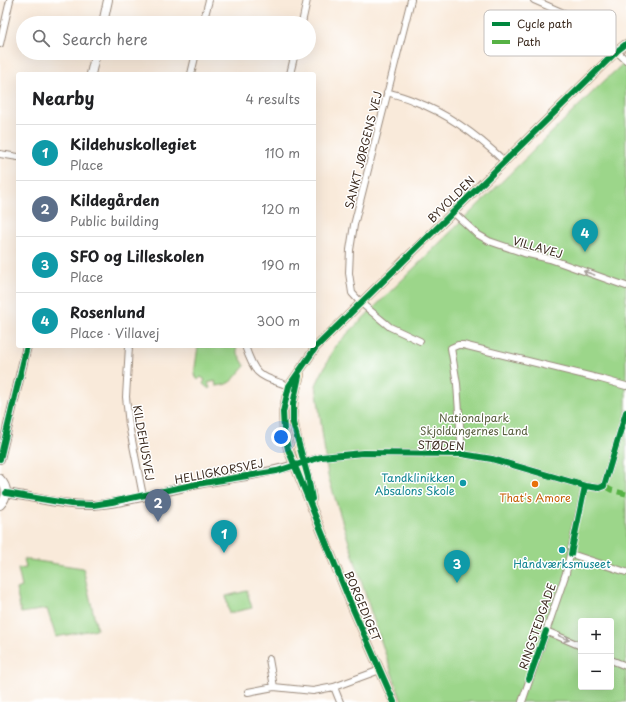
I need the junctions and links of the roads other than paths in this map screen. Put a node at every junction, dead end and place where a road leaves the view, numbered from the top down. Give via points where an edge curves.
1 (10, 0) edge
2 (108, 0) edge
3 (209, 0) edge
4 (307, 0) edge
5 (411, 0) edge
6 (534, 0) edge
7 (557, 10) edge
8 (105, 16) edge
9 (205, 16) edge
10 (304, 16) edge
11 (0, 44) edge
12 (626, 44) edge
13 (617, 51) joint
14 (612, 56) edge
15 (94, 60) edge
16 (194, 60) edge
17 (293, 60) edge
18 (626, 60) edge
19 (91, 72) edge
20 (191, 72) edge
21 (290, 72) edge
22 (387, 92) junction
23 (0, 154) edge
24 (16, 157) edge
25 (504, 161) junction
26 (453, 212) junction
27 (626, 286) edge
28 (360, 303) junction
29 (420, 341) dead end
30 (316, 347) edge
31 (27, 348) edge
32 (129, 348) edge
33 (246, 348) edge
34 (315, 348) edge
35 (303, 364) junction
36 (289, 386) junction
37 (626, 386) edge
38 (626, 412) edge
39 (462, 454) junction
40 (0, 459) edge
41 (303, 462) junction
42 (294, 465) junction
43 (0, 479) edge
44 (585, 486) junction
45 (6, 494) junction
46 (143, 496) junction
47 (0, 505) edge
48 (316, 518) junction
49 (571, 554) junction
50 (626, 572) edge
51 (546, 631) junction
52 (578, 645) edge
53 (269, 659) dead end
54 (614, 661) edge
55 (626, 666) edge
56 (380, 670) junction
57 (334, 686) junction
58 (274, 687) junction
59 (248, 692) dead end
60 (340, 702) edge
61 (394, 702) edge
62 (522, 702) edge

1 - 11 street
2 - 8 street
3 - 9 street
4 - 10 street
5 - 22 street, SANKT JØRGENS VEJ
6 - 7 street
12 - 13 main road, BYVOLDEN
13 - 18 street
14 - 25 main road, BYVOLDEN
15 - 19 street
16 - 20 street
17 - 21 street
22 - 25 street via 414,100 451,118 481,139
22 - 28 street, SANKT JØRGENS VEJ via 350,250 349,273 352,293
23 - 24 street
25 - 26 main road, BYVOLDEN
27 -> 26 street, VILLAVEJ via 489,241 477,234
26 - 28 main road, BYVOLDEN
28 - 29 street via 390,327
28 - 30 main road, BYVOLDEN
31 - 40 street
32 - 46 street, KILDEHUSVEJ via 126,397
33 - 36 street via 256,372
34 - 35 main road, BYVOLDEN
35 - 36 main road, BYVOLDEN
35 - 41 main road, BYVOLDEN via 293,404 293,423
36 - 42 main road, BYVOLDEN via 283,412 284,431
37 - 39 street via 458,345 451,348 457,384
38 - 44 street, STØDEN via 604,486
39 - 41 street, STØDEN via 363,453 321,457
39 - 44 street, STØDEN via 492,459
41 - 42 street, STØDEN
41 - 48 main road, BORGEDIGET
42 - 46 street, HELLIGKORSVEJ
42 - 48 main road, BORGEDIGET
43 - 45 street via 5,486
44 - 49 street, RINGSTEDGADE
45 - 46 street, HELLIGKORSVEJ via 87,505
45 - 47 street
48 - 56 main road, BORGEDIGET
49 - 50 street
49 - 51 street, RINGSTEDGADE
51 -> 52 street
51 - 62 street, RINGSTEDGADE
53 - 58 street
54 - 55 street
56 - 57 street
56 - 61 main road, BORGEDIGET
57 - 58 street via 313,691
57 - 60 street
58 - 59 street

